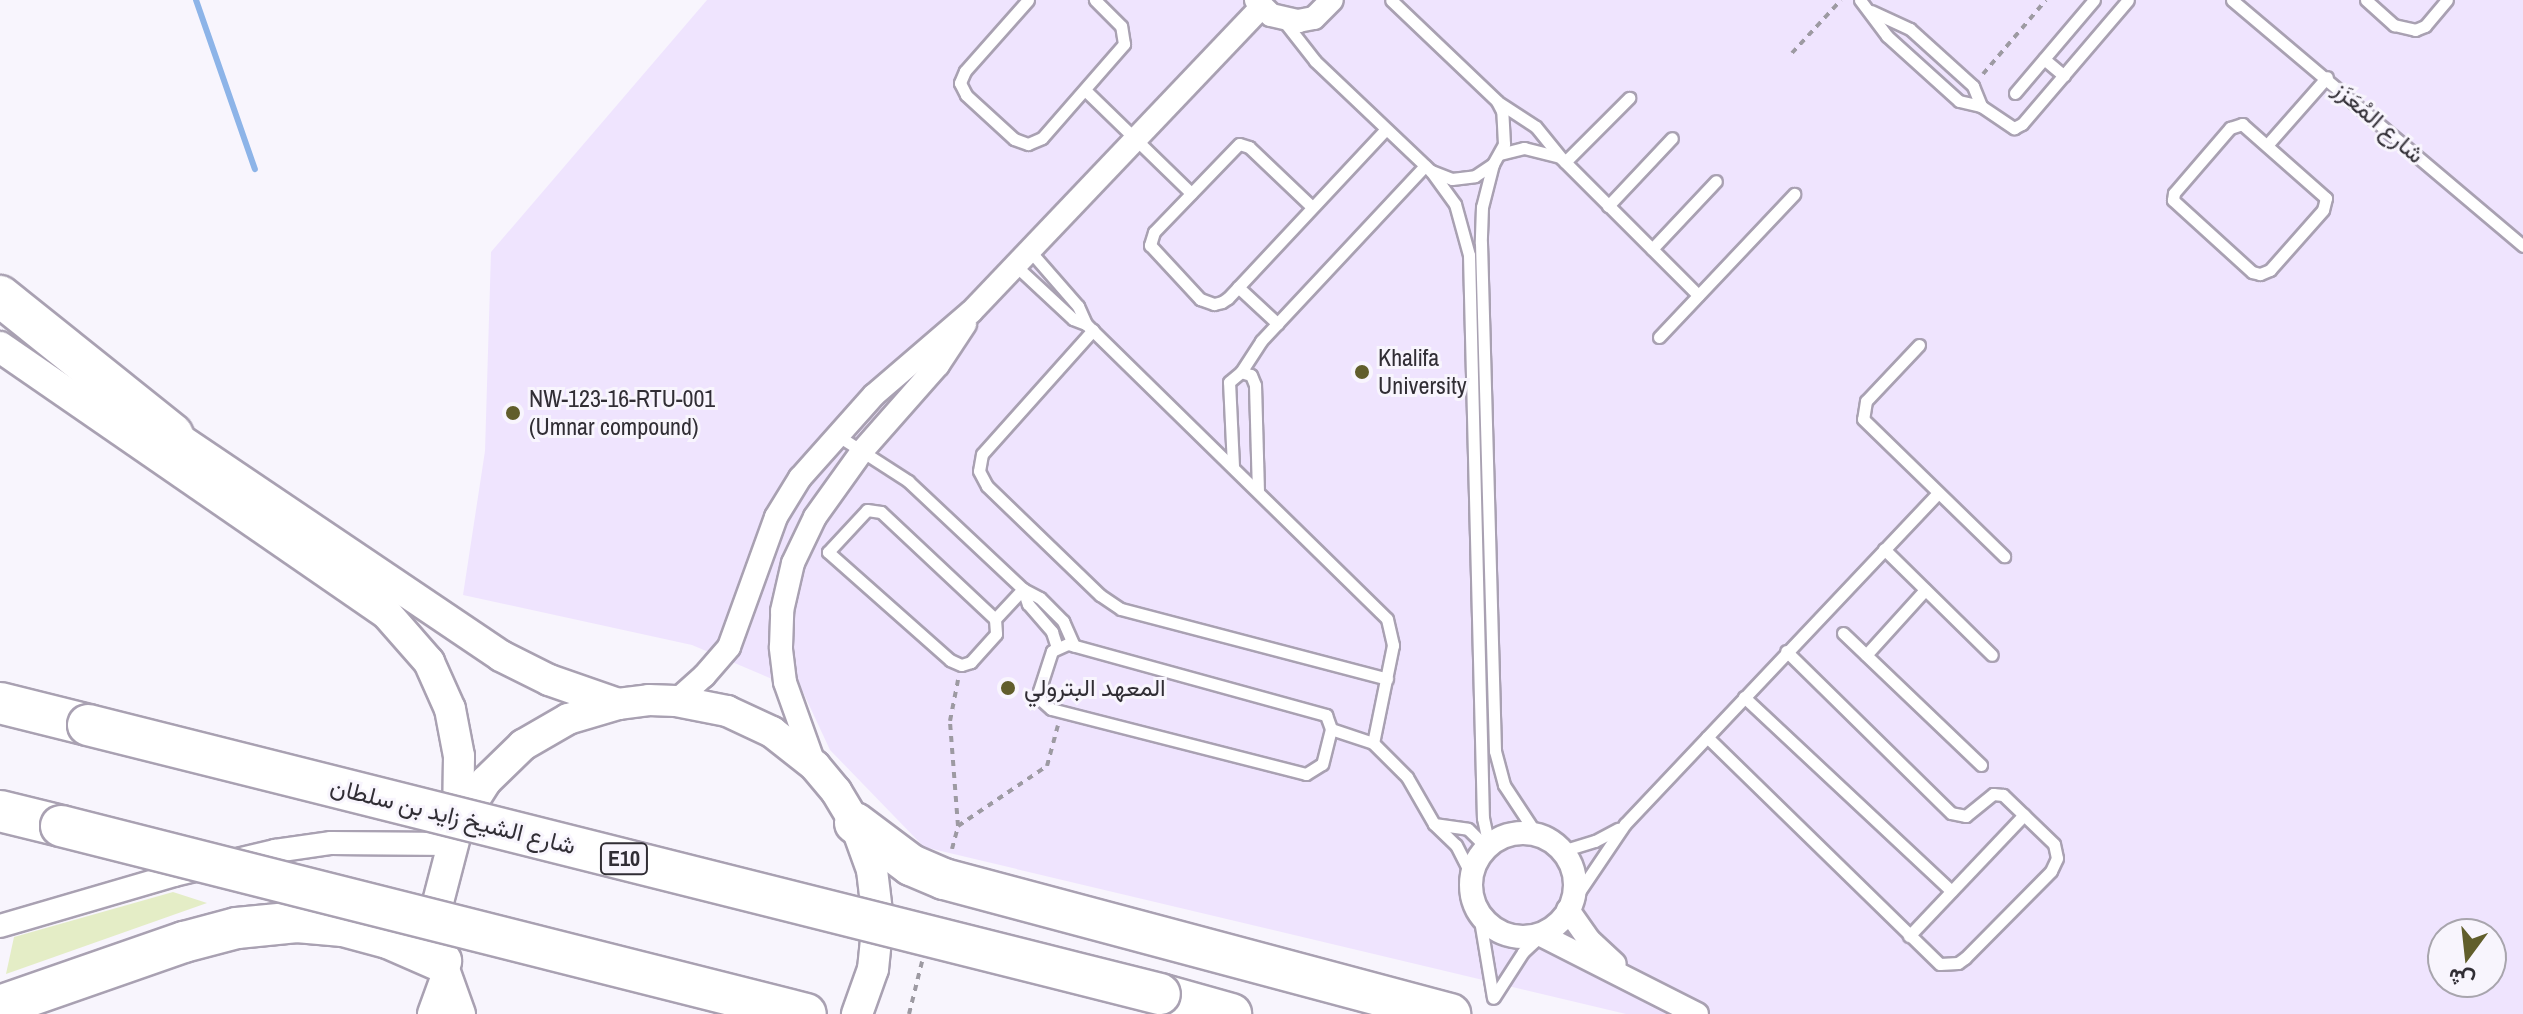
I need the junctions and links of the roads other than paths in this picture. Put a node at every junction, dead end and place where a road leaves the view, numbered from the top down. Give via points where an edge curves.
1 (1028, 0) edge
2 (1095, 0) edge
3 (1332, 0) edge
4 (1391, 0) edge
5 (1860, 0) edge
6 (2094, 0) edge
7 (2232, 0) edge
8 (2366, 0) edge
9 (2447, 0) edge
10 (2126, 1) edge
11 (1258, 4) edge
12 (1871, 11) junction
13 (1283, 20) junction
14 (2044, 59) junction
15 (2064, 76) junction
16 (2327, 77) junction
17 (1085, 90) junction
18 (2015, 93) dead end
19 (1629, 98) dead end
20 (1497, 101) junction
21 (1981, 106) junction
22 (1386, 129) junction
23 (1672, 138) dead end
24 (1136, 139) junction
25 (2268, 144) junction
26 (1496, 159) junction
27 (1563, 160) junction
28 (1428, 169) junction
29 (1716, 181) dead end
30 (1191, 193) junction
31 (1794, 194) dead end
32 (1608, 206) junction
33 (1312, 207) junction
34 (2523, 246) edge
35 (1652, 249) junction
36 (1023, 259) junction
37 (1238, 287) junction
38 (1698, 295) junction
39 (0, 296) edge
40 (971, 312) junction
41 (0, 317) edge
42 (1278, 324) junction
43 (1089, 327) junction
44 (1659, 337) dead end
45 (1919, 345) dead end
46 (0, 347) edge
47 (1241, 372) junction
48 (172, 434) junction
49 (837, 435) junction
50 (863, 450) junction
51 (1233, 466) junction
52 (1258, 490) junction
53 (1937, 494) junction
54 (802, 541) junction
55 (1884, 549) junction
56 (828, 552) junction
57 (2004, 556) dead end
58 (1023, 589) junction
59 (1925, 590) junction
60 (995, 619) junction
61 (1843, 633) dead end
62 (1074, 646) junction
63 (1057, 647) junction
64 (1786, 651) junction
65 (1866, 655) junction
66 (1992, 655) dead end
67 (1387, 679) junction
68 (1744, 697) junction
69 (676, 701) junction
70 (0, 703) edge
71 (618, 704) junction
72 (1331, 729) junction
73 (1707, 737) junction
74 (1373, 743) junction
75 (1981, 765) dead end
76 (815, 766) junction
77 (0, 811) edge
78 (2024, 815) junction
79 (855, 823) junction
80 (1434, 824) junction
81 (1625, 824) junction
82 (454, 834) junction
83 (1537, 835) junction
84 (1488, 847) junction
85 (1562, 851) junction
86 (1471, 875) junction
87 (1951, 891) junction
88 (1571, 905) junction
89 (1479, 914) junction
90 (0, 926) edge
91 (1541, 935) junction
92 (1909, 936) junction
93 (443, 970) junction
94 (1636, 984) junction
95 (0, 1006) edge
96 (433, 1014) edge
97 (460, 1014) edge
98 (806, 1014) edge
99 (857, 1014) edge
100 (1231, 1014) edge
101 (1450, 1014) edge
102 (1697, 1014) edge

1 - 17 lane via 965,71 961,90 1014,139 1028,144 1042,138
2 - 17 lane via 1121,26 1124,44
3 - 13 street via 1314,18
4 - 20 lane
5 - 12 lane
6 - 14 lane
7 - 16 lane, شارع المُعَزَز
8 - 9 lane via 2394,25 2415,30
10 - 15 lane
11 - 13 street
11 - 24 street
12 - 21 lane via 1887,36 1959,101
12 - 21 lane via 1910,29 1973,86
13 - 22 lane via 1302,48
14 - 15 lane
14 - 18 lane
15 - 21 lane via 2019,127 2010,127
16 - 25 lane
16 - 34 lane, شارع المُعَزَز
17 - 24 lane
19 - 27 lane
20 - 26 lane via 1506,133
20 - 27 lane via 1524,117
22 - 28 lane
22 - 33 lane
23 - 32 lane
24 - 30 lane
24 - 36 street
25 - 25 lane via 2247,126 2233,126 2173,200 2260,274 2270,270 2325,204 2323,192
26 - 27 lane via 1537,149
26 - 28 lane via 1464,179
26 - 83 lane via 1482,207 1481,243 1495,751 1507,792
27 - 32 lane
28 - 42 lane
28 - 84 lane via 1455,204 1469,255 1483,818
29 - 35 lane
30 - 33 lane via 1234,147 1244,144
30 - 37 lane via 1154,232 1153,252 1206,303 1222,302
31 - 38 lane
32 - 35 lane
33 - 37 lane
35 - 38 lane
36 - 40 street
36 - 43 lane via 1073,319
36 - 43 lane via 1078,306
37 - 42 lane
38 - 44 lane
39 - 48 highway
40 - 49 street via 904,366
40 - 50 street via 938,365
41 - 48 highway
42 - 47 lane
43 - 51 lane
43 - 67 lane via 982,454 979,471 987,486 1121,609
45 - 53 lane via 1861,413
46 - 82 main road via 387,614 429,662 450,709 459,756
47 - 51 lane via 1229,382
47 - 52 lane via 1251,375 1255,385
48 - 71 main road via 501,656
49 - 50 lane
49 - 69 street via 800,478 776,517 729,647
50 - 54 street
50 - 58 lane via 908,481
51 - 52 lane
52 - 67 lane via 1387,619 1393,645
53 - 55 lane
53 - 57 lane
54 - 56 lane
54 - 76 street via 786,587 781,647 785,682
55 - 59 lane
55 - 64 lane
56 - 60 lane via 861,514 881,512
56 - 60 lane via 961,665 992,640
58 - 60 lane
58 - 62 lane via 1057,614
58 - 63 lane
59 - 65 lane
59 - 66 lane
61 - 65 lane
62 - 63 lane
62 - 72 lane via 1319,712 1331,722
63 - 72 lane via 1039,691 1044,706 1061,712 1306,774 1322,764
64 - 68 lane
64 - 78 lane via 1951,813 1970,814 1996,793
65 - 75 lane
67 - 74 lane
68 - 73 lane
68 - 87 lane
69 - 71 main road
69 - 76 main road via 727,711 772,732
70 - 100 highway, شارع الشيخ زايد بن سلطان / E10, bridge
71 - 82 main road via 568,719 523,745 486,781
72 - 74 lane
73 - 81 lane
73 - 92 lane
74 - 80 lane via 1407,777
76 - 79 main road
77 - 98 highway, bridge
78 - 87 lane
78 - 92 lane via 2054,844 2057,858 2051,871 1958,963 1932,960
79 - 99 main road via 872,870 878,920 873,969
79 - 101 highway via 911,865 944,879
80 - 84 lane via 1468,829
80 - 86 lane via 1456,845
81 - 85 lane
81 - 88 lane
82 - 90 street via 275,851
82 - 93 main road via 438,902
83 - 84 street via 1512,834
83 - 85 street
84 - 86 street
85 - 88 street via 1574,874
86 - 89 street
87 - 92 lane
88 - 91 street via 1555,927
88 - 94 street via 1589,940
89 - 91 street via 1488,925 1513,937
89 - 91 lane via 1493,998
91 - 94 street
93 - 95 highway via 388,938 343,926 297,922 237,928 184,942
93 - 96 main road
93 - 97 main road
94 - 102 street

